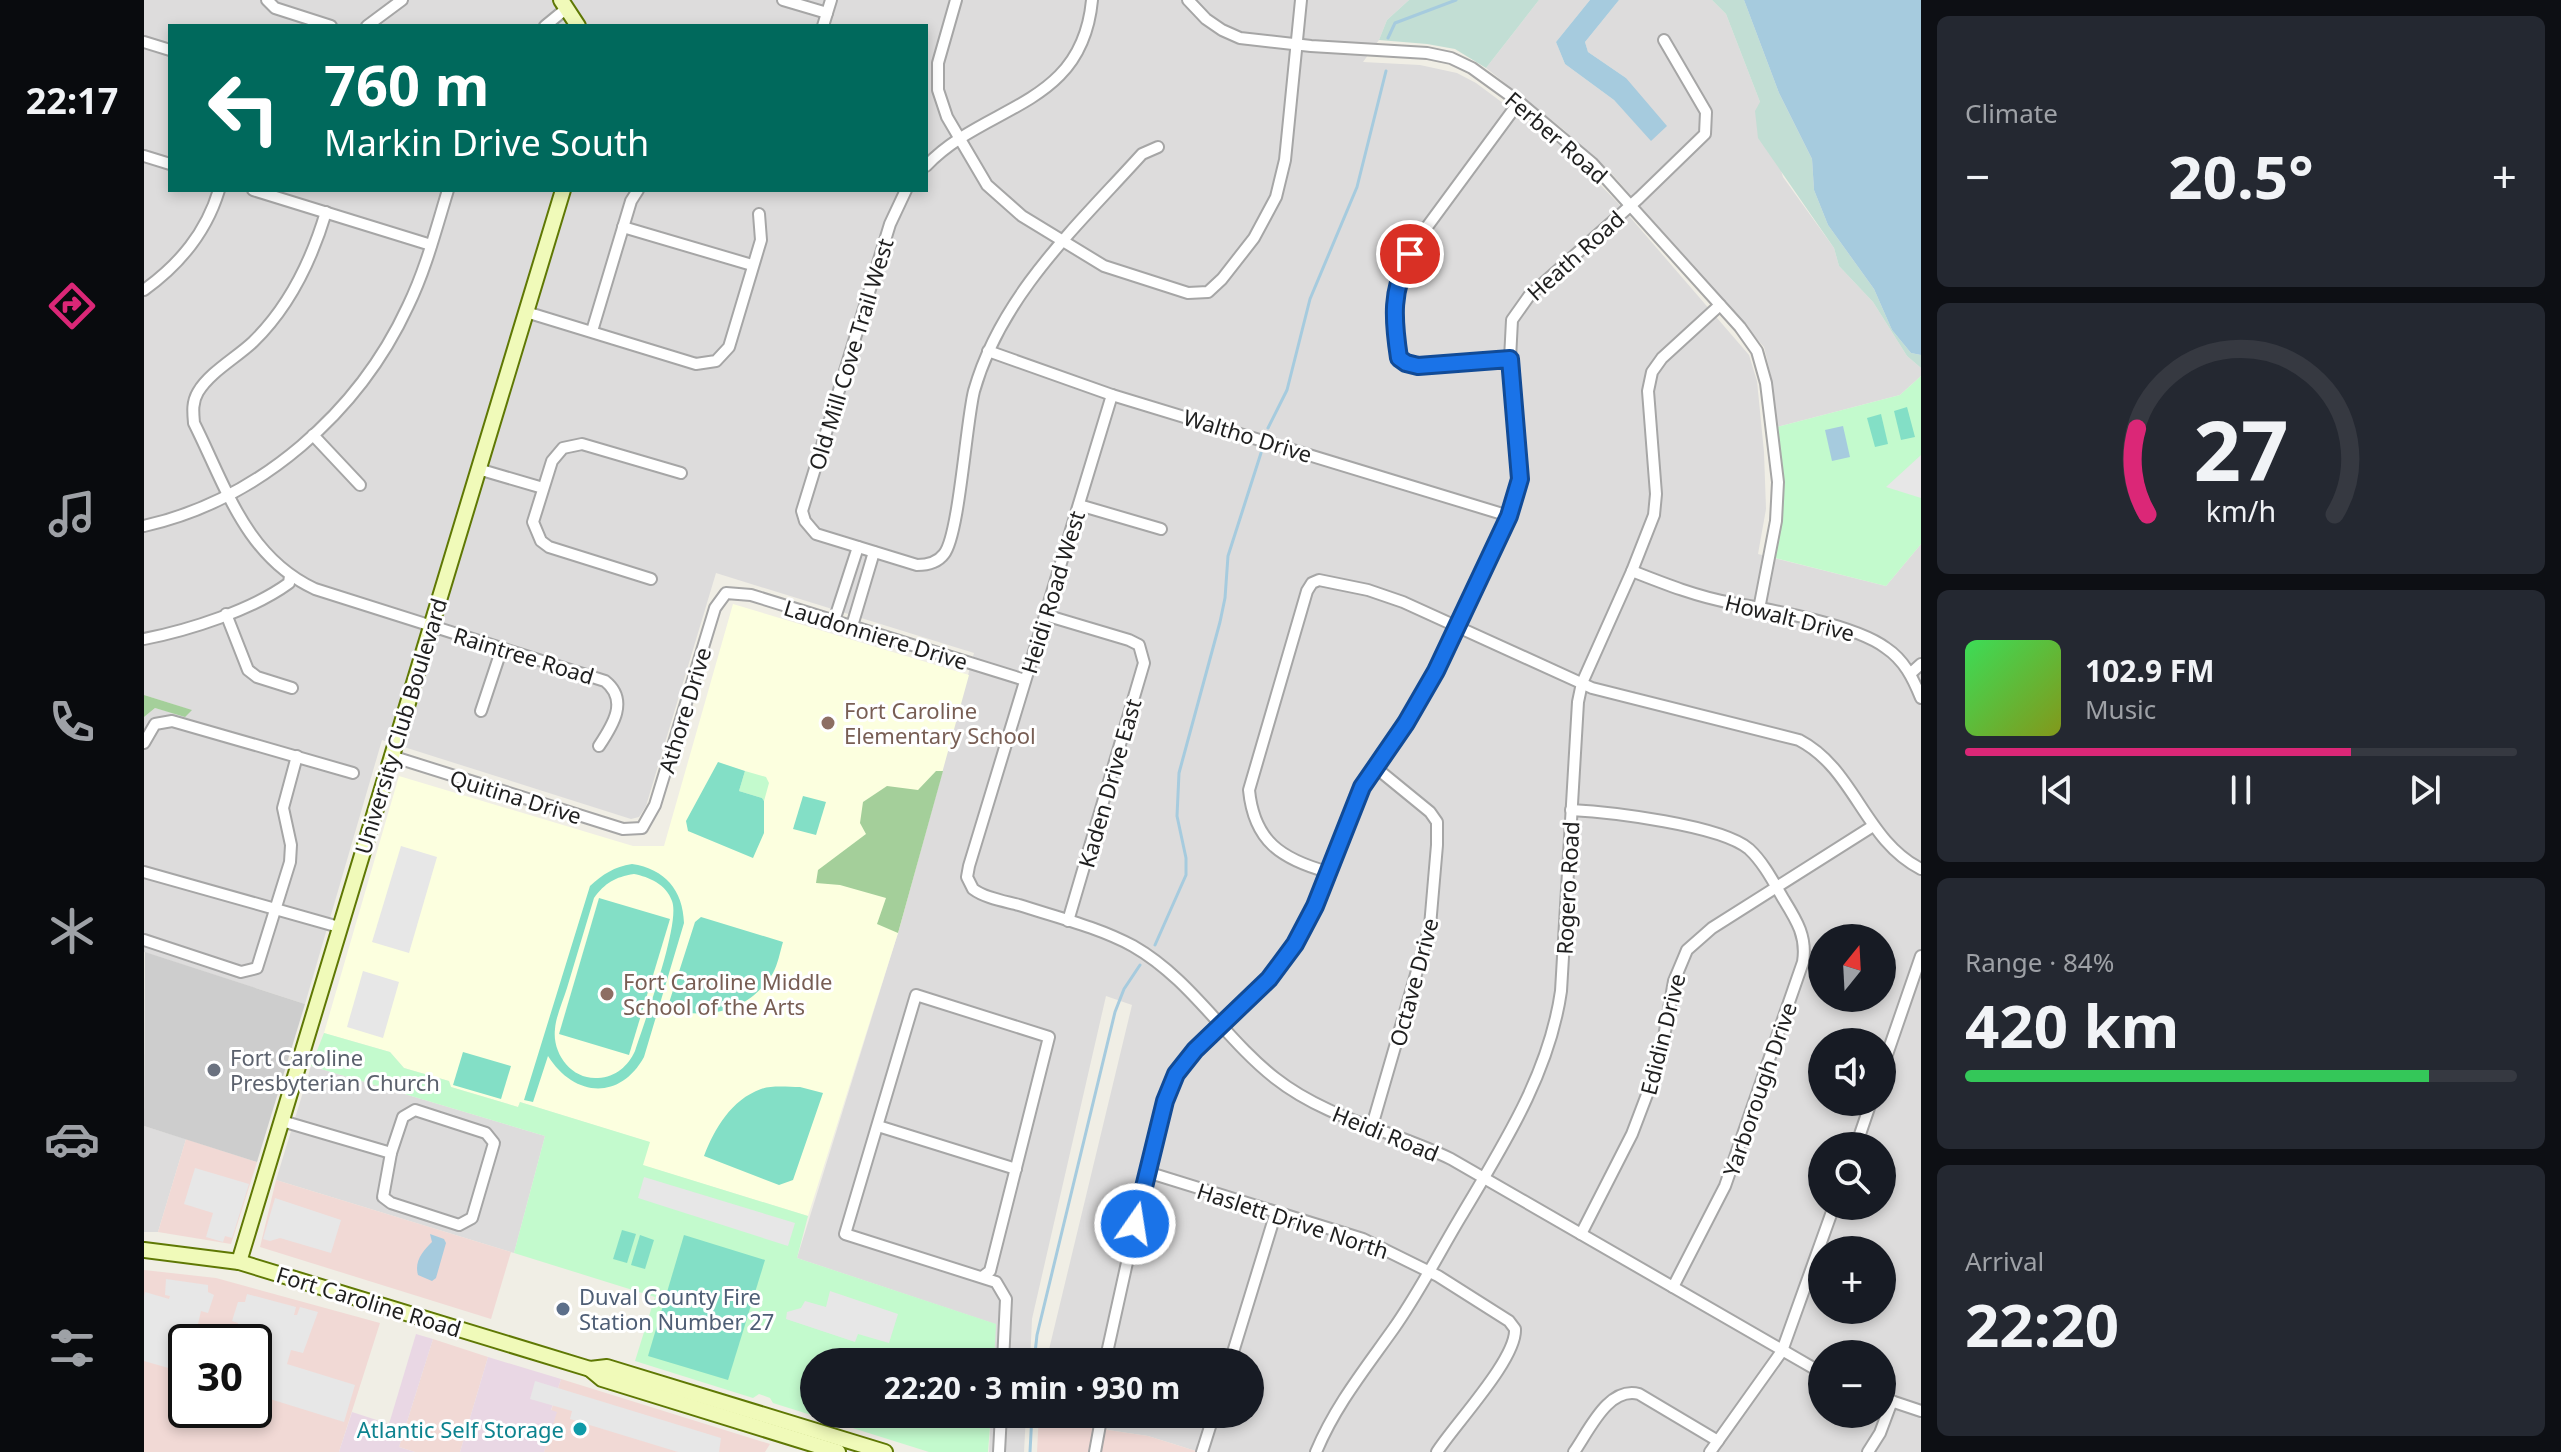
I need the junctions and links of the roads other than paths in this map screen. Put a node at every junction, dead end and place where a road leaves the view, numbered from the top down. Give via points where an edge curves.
1 (267, 0) edge
2 (402, 0) edge
3 (783, 0) edge
4 (831, 0) edge
5 (956, 0) edge
6 (1092, 0) edge
7 (1188, 0) edge
8 (1301, 0) edge
9 (564, 4) edge
10 (827, 13) junction
11 (325, 24) edge
12 (370, 24) edge
13 (547, 24) edge
14 (577, 24) edge
15 (824, 24) edge
16 (1664, 40) dead end
17 (144, 42) edge
18 (1297, 44) junction
19 (168, 49) edge
20 (1519, 102) junction
21 (960, 138) junction
22 (1158, 147) dead end
23 (144, 156) edge
24 (168, 163) edge
25 (928, 164) edge
26 (218, 192) edge
27 (260, 192) edge
28 (447, 192) edge
29 (562, 192) edge
30 (637, 192) edge
31 (905, 192) edge
32 (1631, 205) junction
33 (326, 212) junction
34 (759, 214) dead end
35 (623, 227) junction
36 (1063, 241) junction
37 (431, 245) junction
38 (752, 265) junction
39 (144, 290) edge
40 (1720, 305) junction
41 (526, 312) junction
42 (592, 331) junction
43 (988, 351) junction
44 (1510, 359) junction
45 (1112, 395) junction
46 (313, 435) junction
47 (478, 469) junction
48 (681, 473) dead end
49 (360, 485) dead end
50 (543, 488) junction
51 (229, 493) junction
52 (1079, 505) junction
53 (1509, 516) junction
54 (144, 526) edge
55 (1161, 529) dead end
56 (858, 547) junction
57 (874, 552) junction
58 (1632, 571) junction
59 (290, 576) junction
60 (651, 579) dead end
61 (726, 593) joint
62 (1759, 609) junction
63 (226, 614) junction
64 (1045, 615) junction
65 (834, 621) junction
66 (430, 626) junction
67 (852, 626) junction
68 (1458, 626) junction
69 (144, 639) edge
70 (502, 648) junction
71 (1921, 664) edge
72 (1911, 673) junction
73 (1025, 680) junction
74 (1582, 683) junction
75 (292, 688) dead end
76 (1921, 698) edge
77 (481, 711) dead end
78 (144, 743) edge
79 (599, 746) dead end
80 (297, 756) junction
81 (391, 756) junction
82 (1375, 767) junction
83 (353, 773) dead end
84 (1571, 810) junction
85 (1873, 826) junction
86 (642, 828) joint
87 (1921, 869) edge
88 (144, 872) edge
89 (1328, 872) junction
90 (968, 882) joint
91 (1777, 887) junction
92 (276, 910) junction
93 (1068, 921) junction
94 (339, 927) junction
95 (144, 940) edge
96 (1921, 956) edge
97 (1220, 1025) junction
98 (1896, 1028) edge
99 (282, 1121) junction
100 (878, 1126) junction
101 (1372, 1126) junction
102 (391, 1153) junction
103 (1016, 1169) junction
104 (1147, 1172) junction
105 (1484, 1178) junction
106 (1276, 1212) junction
107 (1829, 1220) edge
108 (1581, 1234) junction
109 (144, 1250) edge
110 (239, 1262) junction
111 (1429, 1271) junction
112 (982, 1277) junction
113 (1673, 1287) junction
114 (1004, 1348) edge
115 (1108, 1348) edge
116 (1234, 1348) edge
117 (1782, 1351) junction
118 (1808, 1365) edge
119 (590, 1369) junction
120 (1896, 1403) edge
121 (1921, 1411) edge
122 (1000, 1428) edge
123 (1099, 1428) edge
124 (1210, 1428) edge
125 (1881, 1428) edge
126 (1718, 1441) junction
127 (838, 1452) edge
128 (885, 1452) edge
129 (999, 1452) edge
130 (1095, 1452) edge
131 (1202, 1452) edge
132 (1316, 1452) edge
133 (1437, 1452) edge
134 (1574, 1452) edge
135 (1710, 1452) edge
136 (1868, 1452) edge

1 - 11 street via 275,8
2 - 12 street
3 - 10 street
4 - 10 street
5 - 21 street via 937,80 947,117
6 - 21 street via 1079,45 1061,75 1036,97
7 - 18 street, Ferber Road via 1206,19 1240,38
8 - 18 street
9 - 13 street
9 - 14 street
10 - 15 street
16 - 32 street, Heath Road via 1704,106 1707,127 1698,143
17 - 19 street
18 - 20 street, Ferber Road via 1451,58
18 - 36 street via 1276,197 1254,238 1208,292 1188,293 1114,271
20 - 32 street, Ferber Road via 1592,163
20 - 44 street via 1421,235 1395,289 1394,316 1399,358 1406,363
21 - 25 street
21 - 36 street via 999,197
22 - 36 street via 1142,154
23 - 24 street
26 - 39 street via 190,248
27 - 33 street
28 - 37 street
29 - 41 street, University Club Boulevard
30 - 35 street
31 - 56 street, Old Mill Cove Trail West via 885,239 802,511 816,534
32 - 40 street, Ferber Road
32 - 44 street, Heath Road via 1519,308 1510,330
33 - 37 street
33 - 51 street, Raintree Road via 309,259 285,302 257,338 196,396 194,423
34 - 38 street via 761,240
35 - 38 street
35 - 42 street
36 - 43 street via 1033,275
37 - 46 street via 408,308 383,352
38 - 42 street via 729,347 716,361 696,364
40 - 58 street, Rogero Road via 1662,358 1650,378 1656,494 1650,528
40 - 62 street, Ferber Road via 1757,351 1773,429 1776,521
41 - 42 street
41 - 47 street, University Club Boulevard
43 - 45 street, Waltho Drive
43 - 57 street via 966,426 948,548 925,565
44 - 53 street, Heath Road via 1520,479
45 - 52 street, Heidi Road West
45 - 53 street, Waltho Drive
46 - 49 street
46 - 51 street via 275,467
47 - 50 street
47 - 66 street, University Club Boulevard
48 - 50 street via 582,444 563,448
50 - 60 street via 533,522 541,541
51 - 54 street
51 - 59 street, Raintree Road via 259,547
52 - 55 street
52 - 64 street, Heidi Road West
53 - 68 street, Heath Road
56 - 57 street
56 - 65 street
57 - 67 street
58 - 62 street, Howalt Drive via 1689,593
58 - 74 street, Rogero Road
59 - 63 street via 281,589
59 - 66 street, Raintree Road
61 - 65 street, Laudonniere Drive via 751,595
61 - 86 street, Athore Drive via 715,608 655,805
62 - 72 street, Howalt Drive via 1870,638
63 - 69 street
63 - 75 street via 248,670
64 - 73 street, Heidi Road West
64 - 93 street, Kaden Drive East via 1129,640 1139,645 1144,663
65 - 67 street, Laudonniere Drive
66 - 70 street, Raintree Road
66 - 81 street, University Club Boulevard
67 - 73 street, Laudonniere Drive
68 - 74 street
68 - 82 street, Heath Road via 1422,697
68 - 89 street via 1328,579 1312,583 1307,591 1249,790 1254,818 1271,845
70 - 77 street
70 - 79 street, Raintree Road via 611,686 618,710
71 - 72 street
72 - 76 street, Howalt Drive
73 - 90 street, Heidi Road West
74 - 84 street, Rogero Road
74 - 85 street via 1799,740 1832,764
78 - 80 street via 155,724 172,721
80 - 83 street
80 - 92 street via 283,808 290,862
81 - 86 street, Quitina Drive via 623,829
81 - 94 street, University Club Boulevard
82 - 89 street, Heath Road
82 - 101 street, Octave Drive via 1430,812 1437,822 1437,845 1430,926
84 - 91 street, Yarborough Drive via 1633,816 1737,841
84 - 105 street, Rogero Road via 1566,936 1554,1025 1533,1088
85 - 87 street via 1898,854
85 - 91 street, Edidin Drive
88 - 92 street
89 - 97 street, Heath Road via 1284,960
90 - 93 street, Heidi Road via 977,893
91 - 108 street, Edidin Drive via 1687,950 1674,981 1651,1084
91 - 113 street, Yarborough Drive via 1801,928 1803,962 1725,1186
92 - 94 street
92 - 95 street via 260,964 252,971
93 - 97 street, Heidi Road via 1153,958
94 - 99 street, University Club Boulevard
96 - 98 street
97 - 101 street, Heidi Road via 1295,1092
97 - 104 street, Heath Road via 1183,1063 1170,1086
99 - 102 street
99 - 110 street, University Club Boulevard
100 - 103 street
100 - 103 street via 916,995 1049,1037
100 - 112 street via 845,1234
101 - 105 street, Heidi Road via 1429,1148
102 - 102 street via 403,1117 415,1110 486,1133 494,1143 472,1218 459,1225 383,1197
103 - 112 street via 990,1271
104 - 106 street, Haslett Drive North
104 - 115 street, Heath Road
105 - 108 street, Heidi Road
105 - 111 street, Rogero Road
106 - 111 street, Haslett Drive North via 1363,1239
106 - 116 street
107 - 117 street
108 - 113 street, Heidi Road
109 - 110 street, Fort Caroline Road
110 - 119 street, Fort Caroline Road
111 - 132 street, Rogero Road via 1349,1390
111 - 133 street, Haslett Drive North via 1515,1329 1514,1341 1492,1379
112 - 114 street via 996,1282 1006,1299
113 - 117 street, Heidi Road
117 - 118 street, Heidi Road
117 - 126 street
119 - 127 street, Fort Caroline Road via 602,1379
119 - 128 street, Fort Caroline Road via 607,1367
120 - 121 street
122 - 129 street
123 - 130 street
124 - 131 street
125 - 136 street
126 - 134 street via 1629,1392 1612,1399
126 - 135 street

